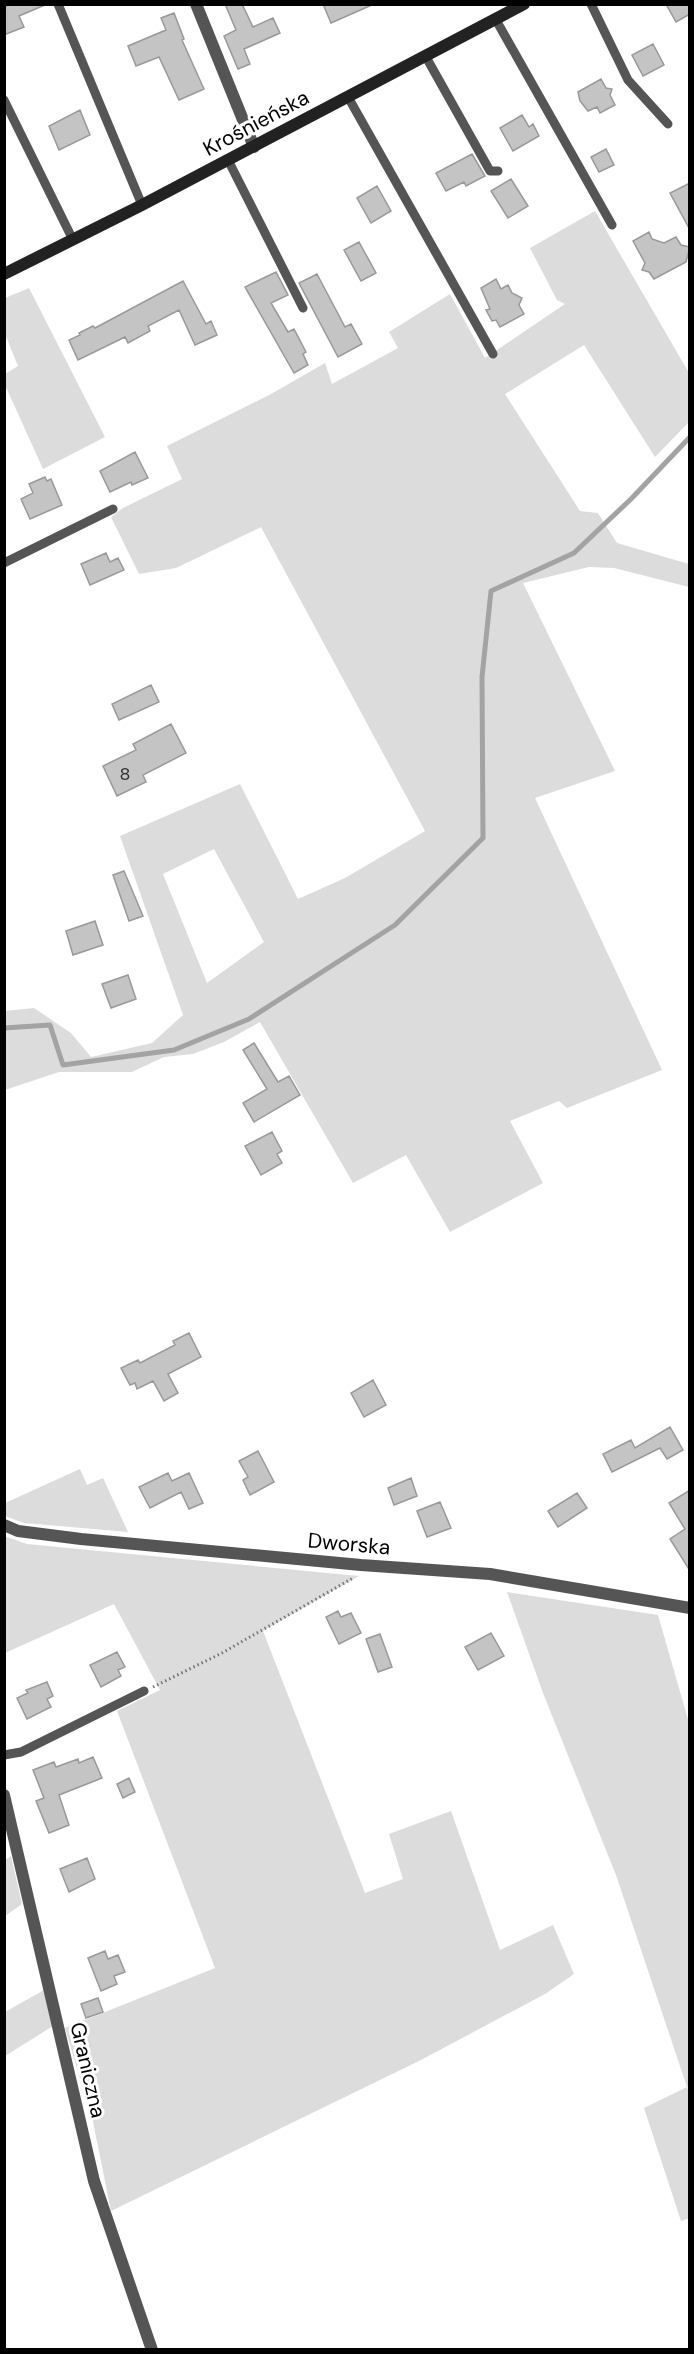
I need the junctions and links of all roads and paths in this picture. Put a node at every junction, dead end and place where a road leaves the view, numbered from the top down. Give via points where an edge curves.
1 (58, 4) edge
2 (196, 4) edge
3 (524, 4) edge
4 (591, 4) edge
5 (496, 20) junction
6 (426, 57) junction
7 (348, 97) junction
8 (4, 100) edge
9 (668, 124) dead end
10 (254, 147) junction
11 (228, 160) junction
12 (498, 171) dead end
13 (142, 205) junction
14 (612, 225) dead end
15 (73, 240) junction
16 (4, 274) edge
17 (303, 309) dead end
18 (493, 354) dead end
19 (113, 509) dead end
20 (4, 563) edge
21 (4, 1526) edge
22 (361, 1565) junction
23 (690, 1608) edge
24 (144, 1692) joint
25 (4, 1755) edge
26 (4, 1795) edge
27 (152, 2349) edge

1 - 13 lane
2 - 10 street
3 - 5 main road, Krośnieńska
4 - 9 lane via 628,80
5 - 6 main road, Krośnieńska
5 - 14 lane
6 - 7 main road, Krośnieńska
6 - 12 lane via 490,171
7 - 10 main road, Krośnieńska
7 - 18 lane
8 - 15 lane
10 - 11 main road, Krośnieńska
11 - 13 main road, Krośnieńska
11 - 17 lane
13 - 15 main road, Krośnieńska
15 - 16 main road, Krośnieńska
19 - 20 lane
21 - 22 street, Dworska via 81,1539
22 - 23 street, Dworska via 490,1574
22 - 24 path via 354,1577 222,1653
24 - 25 lane via 21,1752
26 - 27 street, Graniczna via 94,2181

